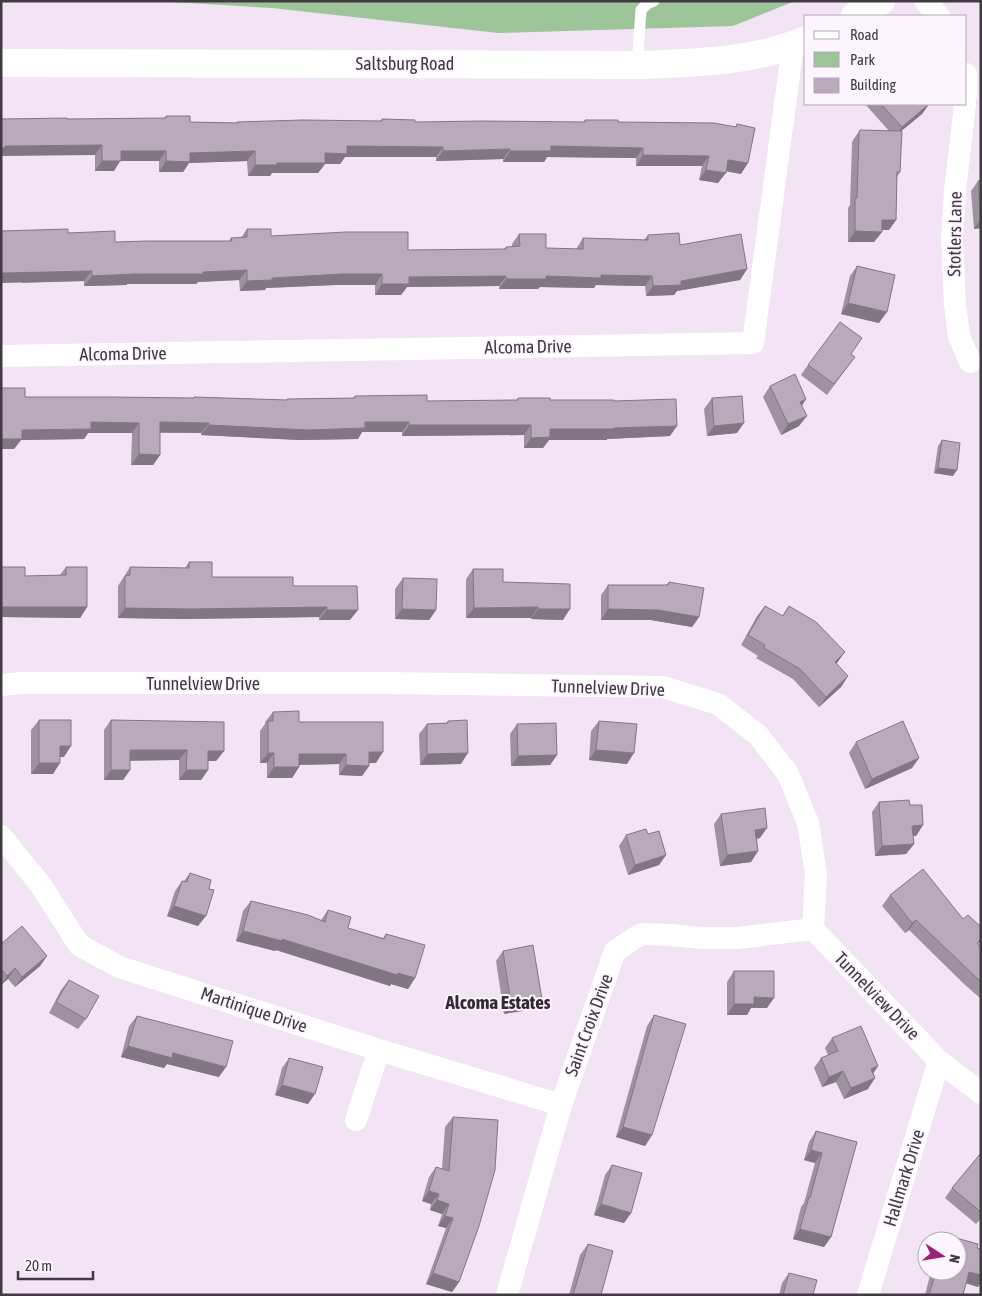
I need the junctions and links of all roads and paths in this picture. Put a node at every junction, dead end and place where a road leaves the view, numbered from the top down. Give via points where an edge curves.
1 (654, 1) edge
2 (881, 1) edge
3 (925, 1) edge
4 (857, 15) edge
5 (939, 15) edge
6 (800, 43) edge
7 (1, 63) edge
8 (637, 65) junction
9 (965, 105) edge
10 (1, 356) edge
11 (975, 367) edge
12 (1, 685) edge
13 (1, 836) edge
14 (813, 929) junction
15 (379, 1050) junction
16 (939, 1061) junction
17 (981, 1093) edge
18 (561, 1105) junction
19 (356, 1120) dead end
20 (508, 1295) edge
21 (868, 1295) edge

1 - 8 lane via 641,10
2 - 4 main road
3 - 5 street
6 - 8 main road, Saltsburg Road via 745,57
6 - 10 street, Alcoma Drive via 753,343
7 - 8 main road, Saltsburg Road
9 - 11 street, Stotlers Lane via 952,238 959,336
12 - 14 street, Tunnelview Drive via 386,683 663,687 718,704 758,735 788,774 808,823 815,866
13 - 15 street, Martinique Drive via 40,884 79,945 119,967
14 - 16 street, Tunnelview Drive
14 - 18 street, Saint Croix Drive via 737,938 641,934 615,951
15 - 18 street, Martinique Drive
15 - 19 street
16 - 17 street, Tunnelview Drive
16 - 21 street, Hallmark Drive
18 - 20 street, Saint Croix Drive

